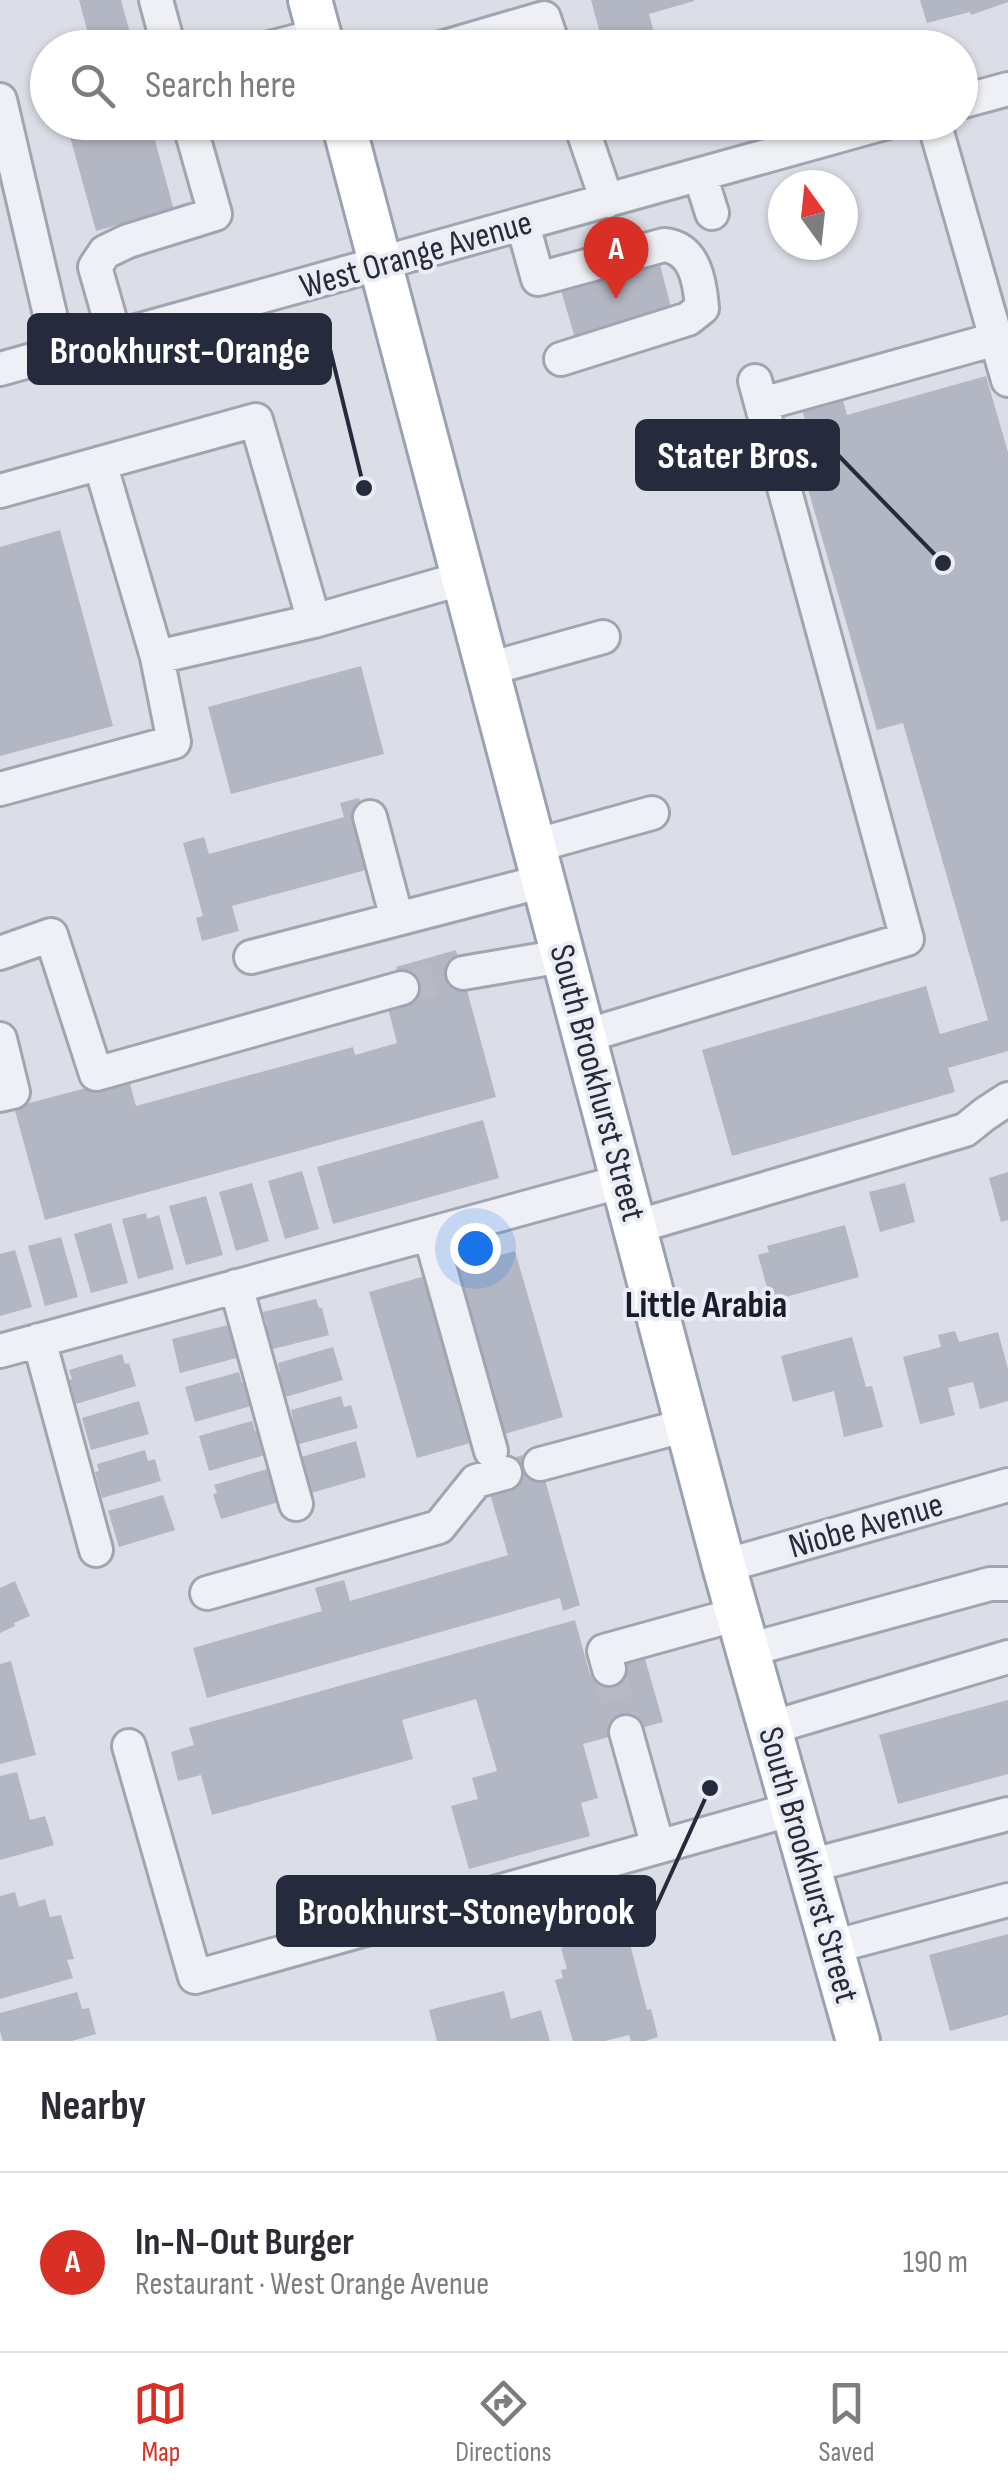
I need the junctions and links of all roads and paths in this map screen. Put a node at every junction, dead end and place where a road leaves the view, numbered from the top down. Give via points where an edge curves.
1 (156, 0) edge
2 (164, 30) edge
3 (503, 30) edge
4 (548, 30) edge
5 (1008, 89) edge
6 (978, 97) edge
7 (0, 100) edge
8 (194, 140) edge
9 (348, 140) edge
10 (586, 140) edge
11 (825, 140) edge
12 (939, 140) edge
13 (700, 176) junction
14 (607, 202) junction
15 (712, 213) dead end
16 (523, 225) junction
17 (381, 265) junction
18 (115, 338) junction
19 (996, 339) junction
20 (59, 353) junction
21 (561, 359) dead end
22 (0, 369) edge
23 (1008, 380) edge
24 (100, 463) junction
25 (0, 491) edge
26 (464, 578) junction
27 (314, 620) junction
28 (603, 636) dead end
29 (158, 657) junction
30 (488, 669) junction
31 (0, 789) edge
32 (652, 813) dead end
33 (370, 817) dead end
34 (539, 863) junction
35 (397, 919) junction
36 (0, 952) edge
37 (252, 956) dead end
38 (564, 956) junction
39 (462, 973) tunnel mouth
40 (402, 988) tunnel mouth
41 (585, 1036) junction
42 (0, 1039) edge
43 (0, 1095) edge
44 (1008, 1099) edge
45 (623, 1181) junction
46 (635, 1227) junction
47 (430, 1234) junction
48 (236, 1286) junction
49 (39, 1340) junction
50 (0, 1350) edge
51 (687, 1425) junction
52 (540, 1464) dead end
53 (1008, 1486) edge
54 (296, 1504) dead end
55 (96, 1550) dead end
56 (724, 1566) junction
57 (1008, 1584) edge
58 (206, 1593) dead end
59 (743, 1632) junction
60 (1008, 1657) edge
61 (606, 1660) dead end
62 (770, 1728) junction
63 (626, 1732) tunnel mouth
64 (129, 1746) dead end
65 (792, 1809) junction
66 (1008, 1814) edge
67 (658, 1847) junction
68 (809, 1866) junction
69 (1008, 1900) edge
70 (832, 1948) junction
71 (858, 2041) edge

1 - 2 street
3 - 4 street via 544,18
5 - 6 street
7 - 20 street
8 - 18 street via 214,214 105,252 95,267
9 - 17 main road, South Brookhurst Street
10 - 14 street
11 - 13 street, West Orange Avenue
12 - 19 street
13 - 14 street, West Orange Avenue
13 - 15 street
14 - 16 street, West Orange Avenue
16 - 17 street, West Orange Avenue
16 - 21 street via 538,279 664,245 684,250 698,278 702,308 688,319
17 - 18 street, West Orange Avenue
17 - 26 main road, South Brookhurst Street
18 - 20 street, West Orange Avenue
19 - 23 street
19 - 41 street via 758,392 907,939
20 - 22 street, West Orange Avenue
24 - 25 street
24 - 27 street via 256,420
24 - 29 street
26 - 27 street
26 - 30 main road, South Brookhurst Street
27 - 29 street
28 - 30 street
29 - 31 street via 174,742
30 - 34 main road, South Brookhurst Street
32 - 34 street
33 - 35 street
34 - 35 street
34 - 38 main road, South Brookhurst Street
35 - 37 street
36 - 40 street via 51,935 96,1074
38 - 39 street
38 - 41 main road, South Brookhurst Street
41 - 45 main road, South Brookhurst Street
42 - 43 street via 13,1092
44 - 46 street via 965,1130
45 - 46 main road, South Brookhurst Street
45 - 47 street
46 - 51 main road, South Brookhurst Street
47 - 48 street
47 - 58 street via 498,1462 439,1527
48 - 49 street
48 - 54 street
49 - 50 street
49 - 55 street
51 - 52 street
51 - 56 main road, South Brookhurst Street
53 - 56 street, Niobe Avenue
56 - 59 main road, South Brookhurst Street
57 - 59 street
59 - 61 street
59 - 62 main road, South Brookhurst Street
60 - 62 street
62 - 65 main road, South Brookhurst Street
63 - 67 street
64 - 67 street via 195,1977
65 - 67 street
65 - 68 main road, South Brookhurst Street
66 - 68 street
68 - 70 main road, South Brookhurst Street
69 - 70 street
70 - 71 main road, South Brookhurst Street

